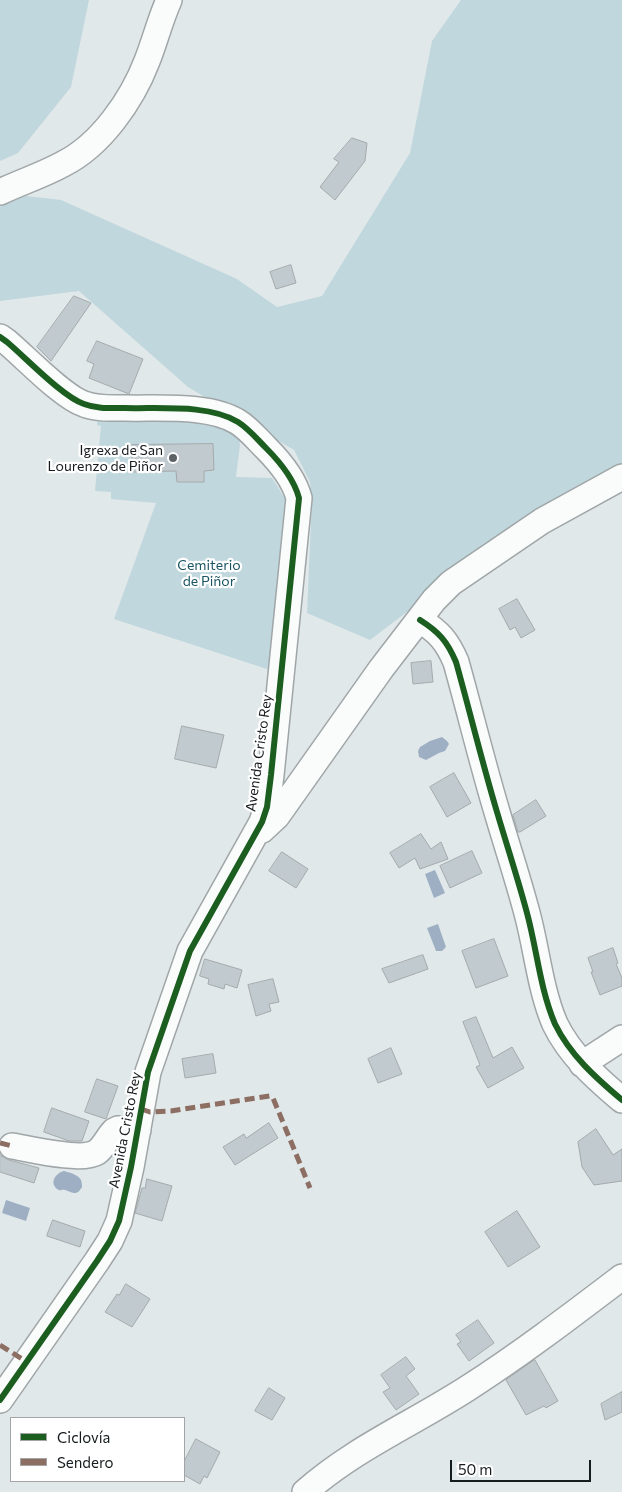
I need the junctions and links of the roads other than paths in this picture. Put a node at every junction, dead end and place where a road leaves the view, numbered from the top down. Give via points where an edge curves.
1 (169, 0) edge
2 (0, 192) edge
3 (0, 337) edge
4 (622, 476) edge
5 (420, 620) junction
6 (333, 739) junction
7 (271, 775) junction
8 (255, 838) junction
9 (622, 1038) edge
10 (582, 1064) junction
11 (622, 1100) edge
12 (138, 1130) junction
13 (12, 1146) dead end
14 (622, 1277) edge
15 (0, 1400) edge
16 (305, 1492) edge

1 - 2 street via 140,77 103,131 64,164
3 - 7 street, Avenida Cristo Rey via 71,398 84,404 100,408 209,412 237,422 269,452 296,488 299,508
4 - 5 street via 542,521 451,584
5 - 6 street via 381,669
5 - 10 street via 440,634 456,662 553,1018
6 - 7 street via 291,774
6 - 8 street via 277,816
7 - 8 street, Avenida Cristo Rey via 267,807
8 - 12 street, Avenida Cristo Rey via 190,951 153,1057
9 - 10 street
10 - 11 street
12 - 13 street via 118,1129 96,1152 85,1156
12 - 15 street, Avenida Cristo Rey via 126,1197 110,1241
14 - 16 street via 467,1389 380,1439

